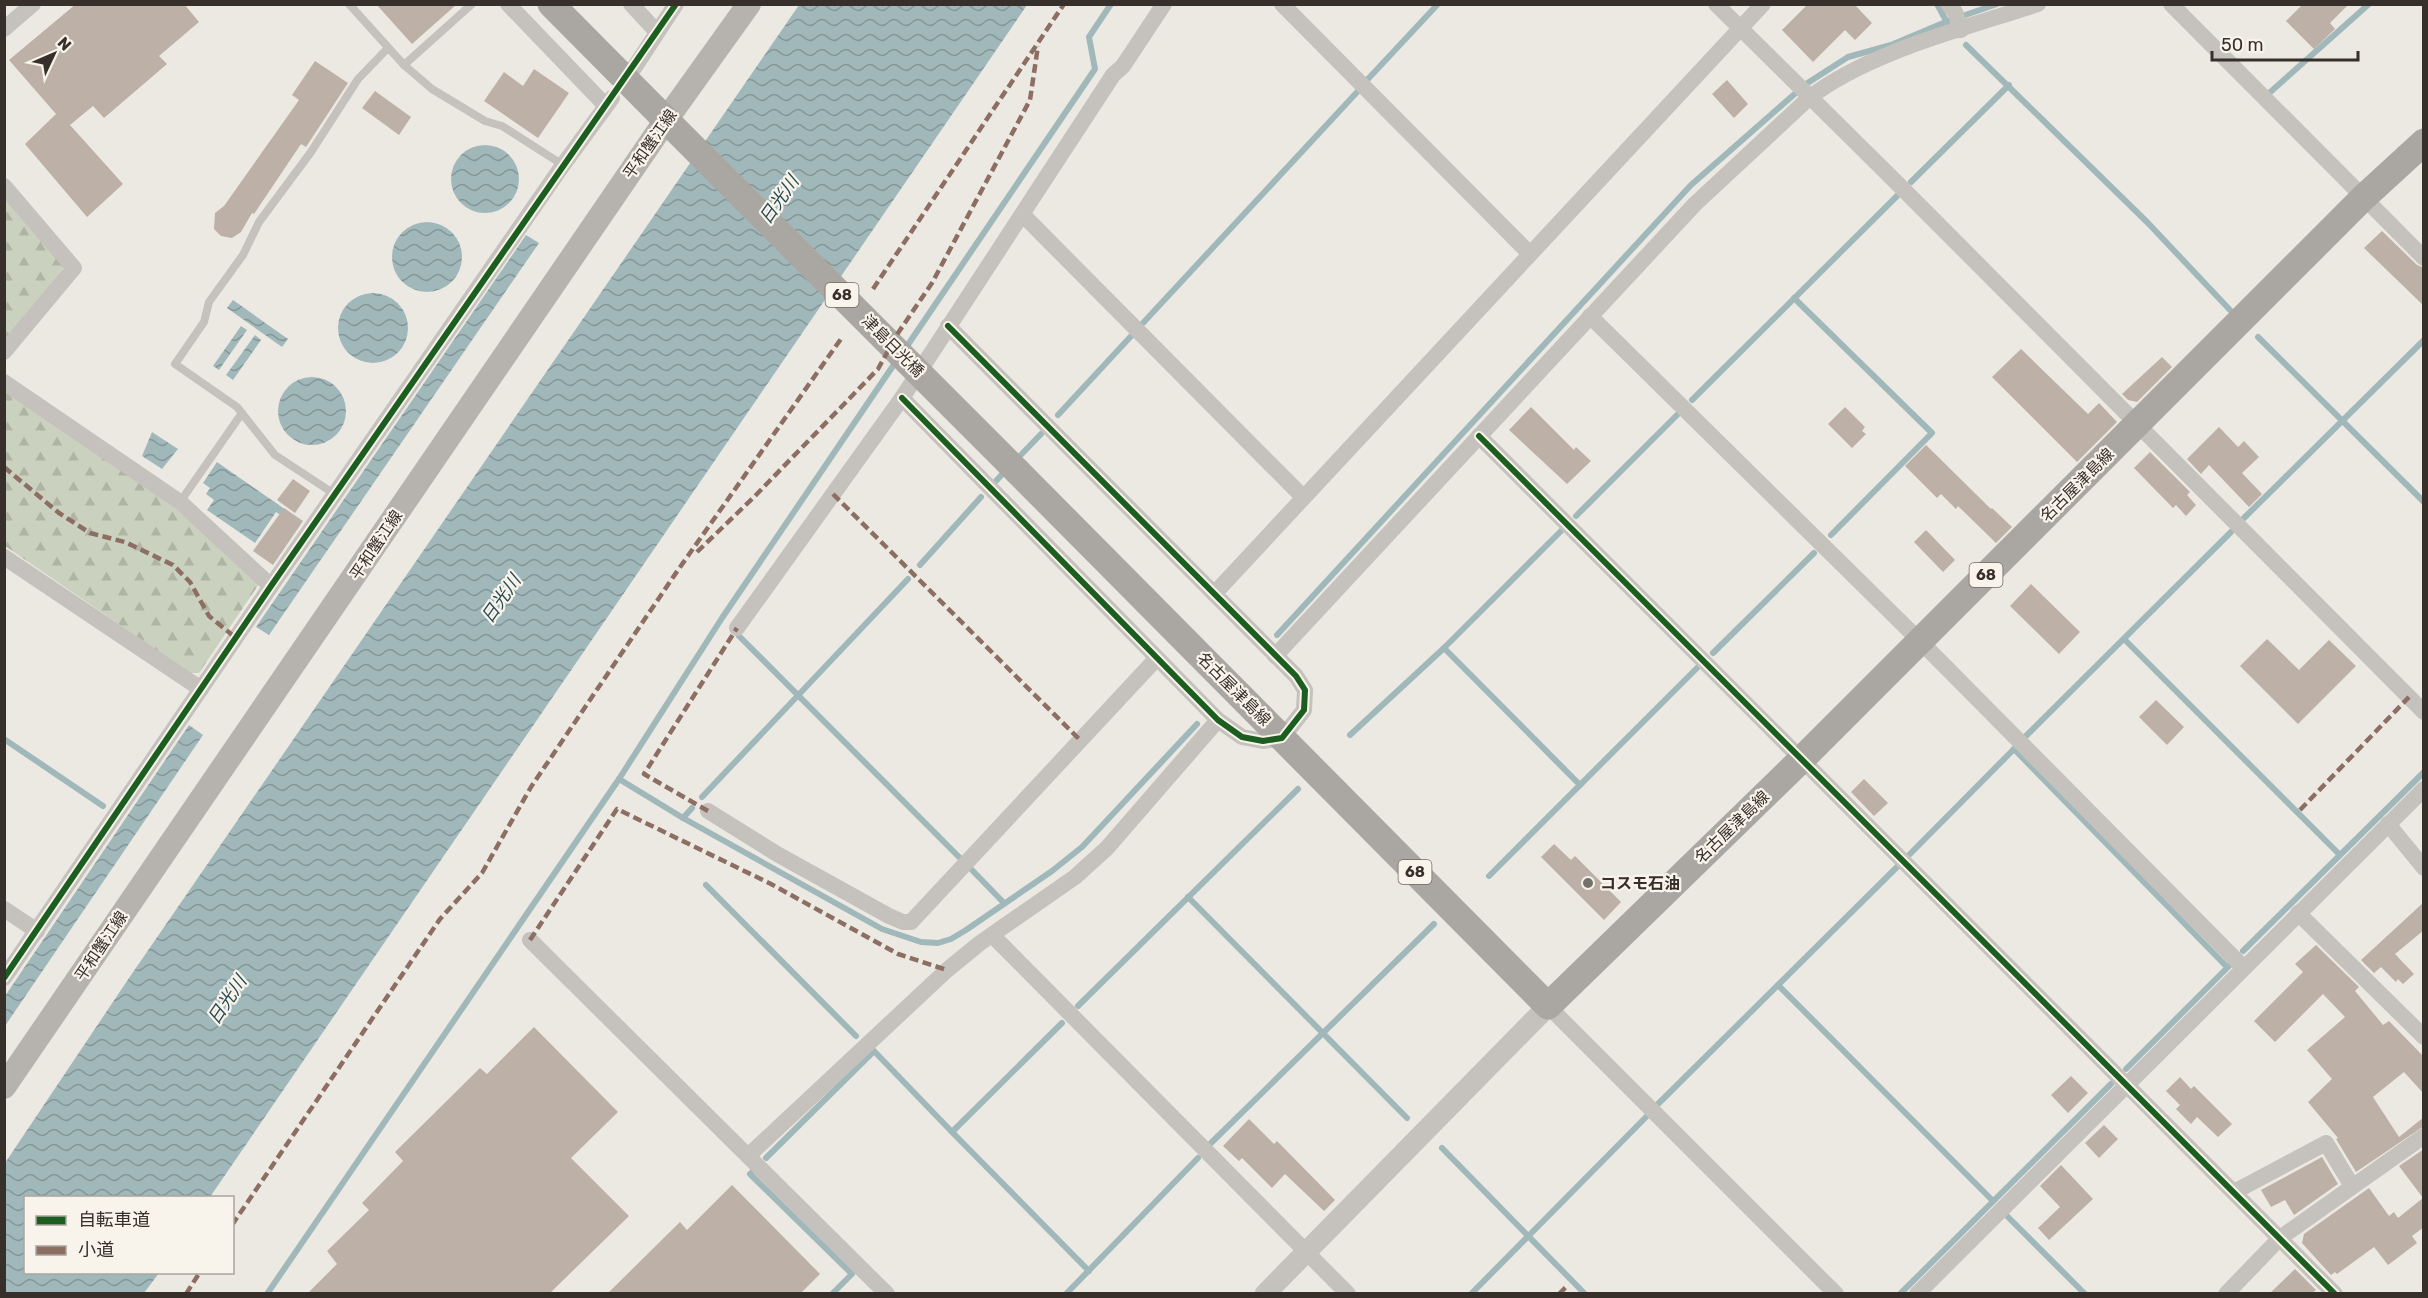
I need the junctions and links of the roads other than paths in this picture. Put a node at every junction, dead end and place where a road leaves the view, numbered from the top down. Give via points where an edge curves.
1 (33, 4) edge
2 (349, 4) edge
3 (472, 4) edge
4 (508, 4) edge
5 (551, 4) edge
6 (631, 4) edge
7 (676, 4) edge
8 (749, 4) edge
9 (1164, 4) edge
10 (1282, 4) edge
11 (1716, 4) edge
12 (1763, 4) edge
13 (2038, 4) edge
14 (2171, 4) edge
15 (1951, 8) edge
16 (4, 28) edge
17 (1740, 29) junction
18 (1961, 30) junction
19 (657, 32) junction
20 (388, 48) junction
21 (404, 65) junction
22 (634, 68) dead end
23 (1809, 98) junction
24 (666, 120) junction
25 (2424, 142) edge
26 (563, 165) junction
27 (4, 186) edge
28 (2363, 198) junction
29 (1023, 215) junction
30 (1530, 254) junction
31 (2424, 258) edge
32 (1590, 316) junction
33 (948, 326) junction
34 (4, 352) edge
35 (4, 382) edge
36 (902, 398) junction
37 (242, 413) junction
38 (2138, 424) junction
39 (1479, 436) junction
40 (1017, 471) joint
41 (336, 495) junction
42 (1303, 497) junction
43 (180, 502) junction
44 (4, 557) edge
45 (271, 586) junction
46 (1214, 594) junction
47 (737, 628) dead end
48 (1920, 641) junction
49 (1275, 656) junction
50 (1157, 658) junction
51 (201, 689) junction
52 (2424, 712) edge
53 (1218, 720) junction
54 (1282, 738) junction
55 (1802, 759) junction
56 (2424, 789) edge
57 (708, 811) dead end
58 (2388, 824) junction
59 (2424, 868) edge
60 (4, 909) edge
61 (2298, 914) junction
62 (37, 931) junction
63 (992, 935) junction
64 (530, 940) dead end
65 (2244, 968) junction
66 (4, 978) edge
67 (1548, 1006) junction
68 (2424, 1037) edge
69 (2127, 1084) junction
70 (4, 1087) edge
71 (2424, 1136) edge
72 (749, 1155) junction
73 (2352, 1186) junction
74 (2235, 1192) junction
75 (2280, 1238) junction
76 (1307, 1252) junction
77 (887, 1293) edge
78 (1265, 1293) edge
79 (1348, 1293) edge
80 (1836, 1293) edge
81 (1917, 1293) edge
82 (2226, 1293) edge
83 (2335, 1293) edge

1 - 16 street
2 - 20 lane
3 - 21 lane
4 - 26 street via 609,102
5 - 24 main road, 68
6 - 19 street
7 - 19 street
8 - 24 main road, 平和蟹江線
9 - 29 street
10 - 30 street
11 - 17 street
12 - 17 street
13 - 18 street
14 - 28 street
15 - 18 street
17 - 23 street
17 - 30 street
18 - 23 street via 1864,65 1828,83
19 - 22 street
20 - 21 lane
20 - 37 lane via 358,79 259,222 243,255 209,302 204,322 175,364
21 - 26 lane via 432,89 485,121 502,126
23 - 32 street via 1695,204
23 - 38 street
24 - 40 main road, 津島日光橋 / 68, bridge
24 - 70 main road, 平和蟹江線
25 - 28 main road, 名古屋津島線 / 68
26 - 41 street
27 - 34 street via 74,268
28 - 31 street
28 - 38 main road, 名古屋津島線 / 68
29 - 33 street
29 - 42 street
30 - 42 street
32 - 39 street
32 - 48 street
33 - 36 street
33 - 46 street
35 - 43 street
36 - 47 street
36 - 50 street
37 - 41 lane via 275,455
37 - 43 lane
38 - 48 main road, 名古屋津島線 / 68
38 - 52 street
39 - 49 street
39 - 55 street
40 - 54 main road, 名古屋津島線 / 68
41 - 45 street
42 - 46 street
43 - 45 street
44 - 51 street
45 - 51 street
46 - 49 street
48 - 55 main road, 名古屋津島線 / 68
48 - 65 street
49 - 54 street via 1296,675 1305,690 1304,710
50 - 53 street
50 - 57 street via 911,922 890,916
51 - 62 street
53 - 54 street via 1242,737 1263,741
53 - 63 street via 1107,848 1075,877
54 - 67 main road, 名古屋津島線 / 68
55 - 67 main road, 名古屋津島線 / 68
55 - 69 street
56 - 58 street
58 - 59 street
58 - 61 street
60 - 62 street
61 - 65 street
61 - 68 street
62 - 66 street
63 - 72 street via 947,970
63 - 76 street
64 - 72 street
65 - 69 street
67 - 76 street
67 - 80 street
69 - 74 street
69 - 81 street
71 - 73 street
72 - 77 street
73 - 74 street via 2326,1143
73 - 75 street
74 - 75 street
75 - 82 street
75 - 83 street
76 - 78 street
76 - 79 street

